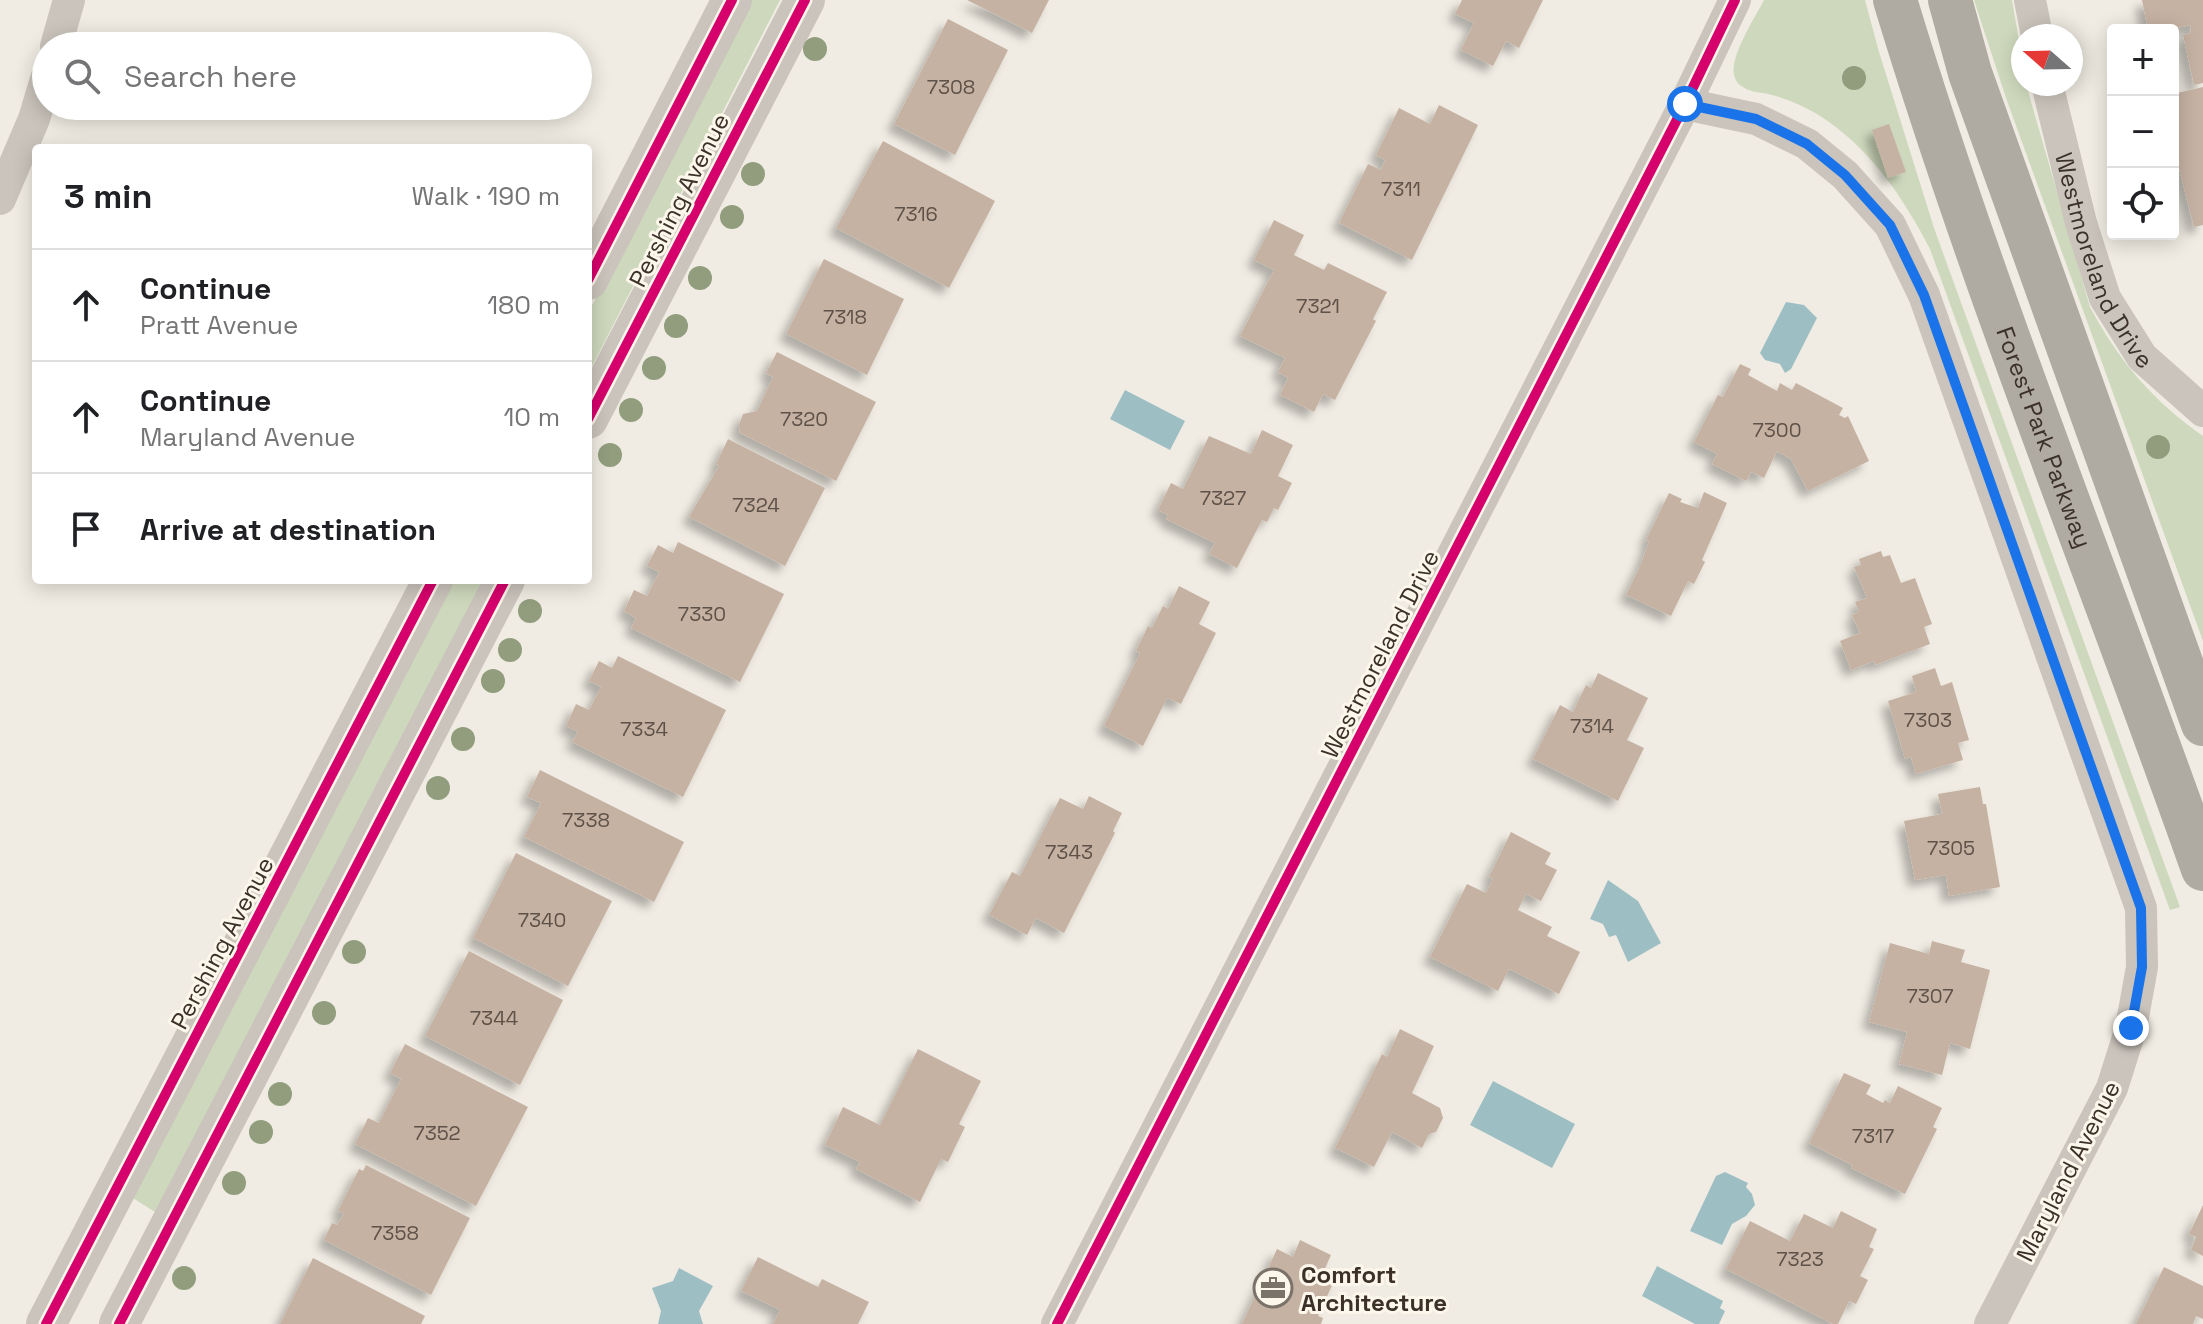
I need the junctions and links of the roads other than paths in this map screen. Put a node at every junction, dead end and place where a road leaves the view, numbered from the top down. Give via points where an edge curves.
1 (69, 0) edge
2 (732, 0) edge
3 (805, 0) edge
4 (1735, 0) edge
5 (1895, 0) edge
6 (1950, 0) edge
7 (2030, 0) edge
8 (2035, 24) edge
9 (60, 32) edge
10 (2050, 96) edge
11 (1685, 104) junction
12 (34, 120) edge
13 (0, 199) edge
14 (592, 272) edge
15 (592, 411) edge
16 (2203, 411) edge
17 (431, 584) edge
18 (503, 584) edge
19 (2203, 724) edge
20 (2203, 869) edge
21 (46, 1324) edge
22 (119, 1324) edge
23 (1057, 1324) edge
24 (1990, 1324) edge

1 - 9 street
2 - 14 street, Pershing Avenue
3 - 15 street, Pershing Avenue
4 - 11 street, Westmoreland Drive
5 - 20 highway, Forest Park Parkway via 1972,232
6 - 19 highway, Forest Park Parkway via 1975,87
7 - 8 street
10 - 16 street, Westmoreland Drive via 2105,298 2142,357
11 - 23 street, Westmoreland Drive
11 - 24 street, Maryland Avenue via 1756,119 1807,144 1845,175 1890,225 1924,295 2141,908 2142,967 2131,1028 2112,1088
12 - 13 street
17 - 21 street, Pershing Avenue
18 - 22 street

